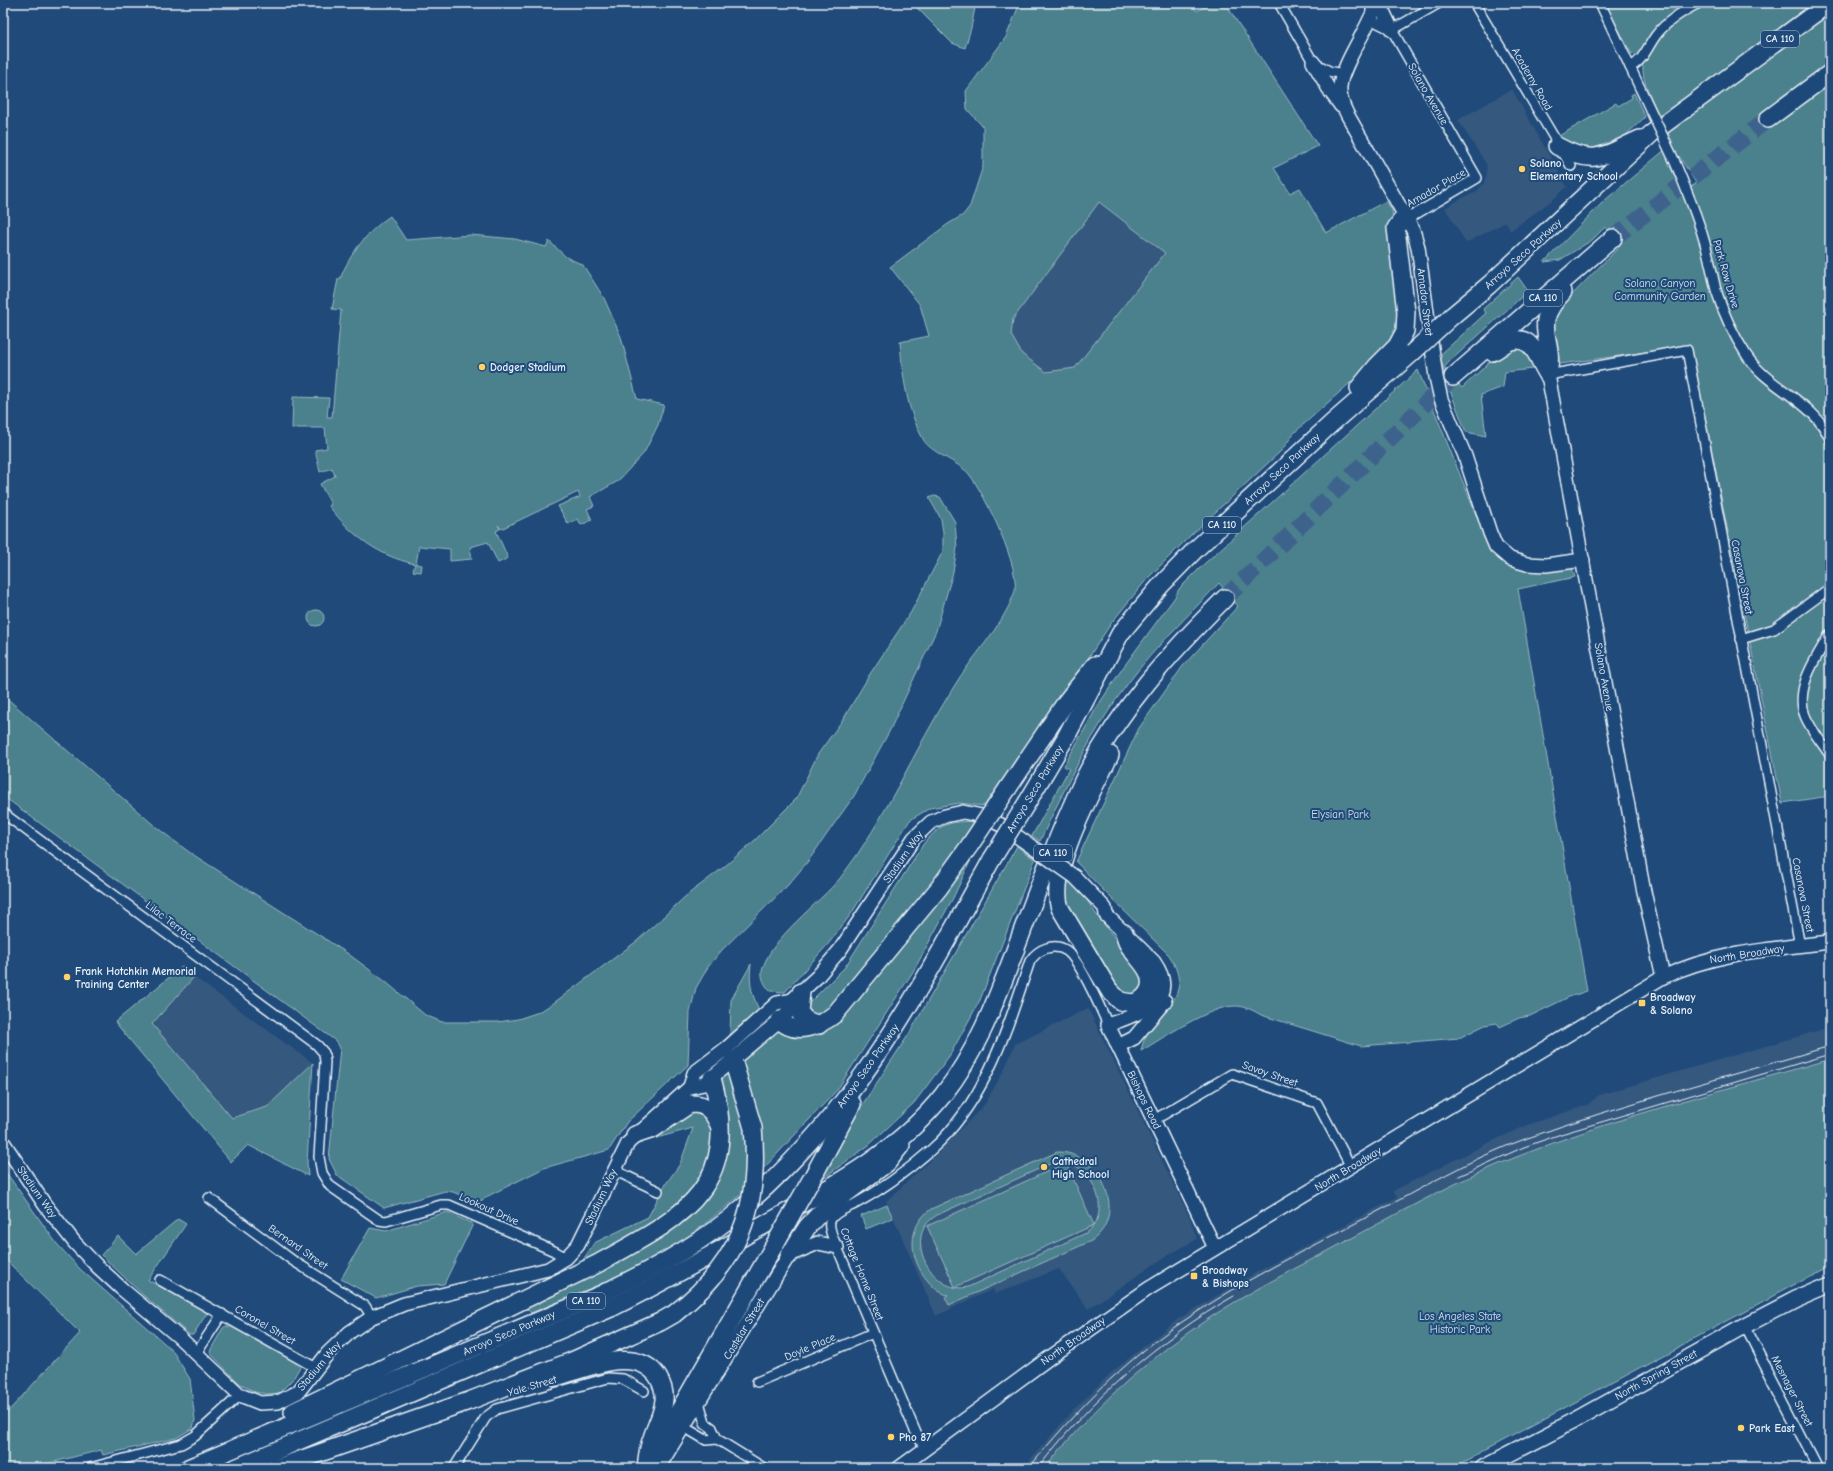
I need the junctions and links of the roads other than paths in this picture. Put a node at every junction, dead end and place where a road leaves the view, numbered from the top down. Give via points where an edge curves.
1 (1279, 3) edge
2 (1439, 3) edge
3 (1474, 3) edge
4 (1600, 3) edge
5 (1699, 3) edge
6 (1829, 3) edge
7 (1375, 4) edge
8 (1370, 19) junction
9 (1392, 30) junction
10 (1313, 62) junction
11 (1630, 67) junction
12 (1830, 73) edge
13 (1343, 74) junction
14 (1347, 114) junction
15 (1768, 119) tunnel mouth
16 (1651, 134) junction
17 (1557, 146) junction
18 (1571, 166) dead end
19 (1477, 178) joint
20 (1407, 219) junction
21 (1613, 238) tunnel mouth
22 (1574, 271) junction
23 (1473, 358) junction
24 (1548, 375) junction
25 (1453, 377) tunnel mouth
26 (1332, 423) junction
27 (1830, 439) edge
28 (1583, 560) junction
29 (1830, 588) edge
30 (1225, 598) tunnel mouth
31 (1120, 634) junction
32 (1830, 634) edge
33 (1741, 639) junction
34 (1136, 696) junction
35 (1830, 755) edge
36 (3, 813) edge
37 (1105, 908) junction
38 (1124, 932) junction
39 (1830, 942) edge
40 (1800, 946) junction
41 (1069, 953) joint
42 (1663, 978) junction
43 (797, 996) junction
44 (780, 1020) junction
45 (819, 1025) junction
46 (1108, 1025) junction
47 (1118, 1046) junction
48 (324, 1053) joint
49 (880, 1053) junction
50 (733, 1060) junction
51 (712, 1078) junction
52 (690, 1087) junction
53 (1154, 1120) junction
54 (915, 1127) junction
55 (721, 1128) junction
56 (635, 1135) junction
57 (3, 1142) edge
58 (1351, 1167) junction
59 (614, 1170) junction
60 (658, 1192) dead end
61 (209, 1198) dead end
62 (837, 1247) junction
63 (1215, 1248) junction
64 (789, 1255) junction
65 (566, 1258) junction
66 (160, 1280) dead end
67 (1830, 1285) edge
68 (222, 1314) junction
69 (372, 1317) junction
70 (1745, 1326) junction
71 (873, 1333) junction
72 (196, 1354) junction
73 (316, 1368) junction
74 (757, 1382) dead end
75 (644, 1391) dead end
76 (240, 1395) junction
77 (469, 1401) junction
78 (699, 1402) junction
79 (684, 1427) junction
80 (717, 1439) junction
81 (924, 1448) junction
82 (226, 1451) junction
83 (1489, 1466) edge
84 (90, 1468) edge
85 (188, 1468) edge
86 (235, 1468) edge
87 (277, 1468) edge
88 (454, 1468) edge
89 (646, 1468) edge
90 (658, 1468) edge
91 (764, 1468) edge
92 (898, 1468) edge
93 (1818, 1468) edge

1 - 10 street
2 - 9 street
3 - 17 street, Academy Road
4 - 11 street, Park Row Drive
5 - 11 street via 1669,21 1657,34 1639,62
6 - 16 highway, Arroyo Seco Parkway / CA 110
7 - 8 main road, Amador Street
7 - 9 main road via 1381,7
8 - 9 street
8 - 13 main road, Amador Street
9 - 19 street, Solano Avenue
10 - 13 street via 1329,71
10 - 14 main road via 1330,92
11 - 27 street, Park Row Drive, bridge via 1688,193 1705,240 1716,290 1736,336 1748,357 1763,373 1815,415
12 - 15 highway
13 - 14 main road, Amador Street via 1340,95
14 - 20 main road, Amador Street
16 - 17 highway via 1602,157 1572,154
16 - 26 highway, Arroyo Seco Parkway / CA 110, bridge via 1489,285
17 - 18 street, Academy Road
19 - 20 street, Amador Place
20 - 26 highway via 1401,221 1396,228 1406,312 1405,331 1402,339
20 - 28 main road, Amador Street via 1418,247 1432,359 1442,399 1465,456 1496,547 1510,559 1527,564 1546,565
21 - 22 highway, CA 110
22 - 23 highway, CA 110
22 - 24 highway via 1563,292 1548,310 1545,319 1551,362
23 - 24 highway via 1498,350 1511,341 1522,341 1537,353
23 - 25 highway, CA 110
24 - 28 main road, Solano Avenue
24 - 33 street, Casanova Street via 1687,350
26 - 31 highway, Arroyo Seco Parkway / CA 110 via 1195,550 1161,585
28 - 42 main road, Solano Avenue via 1640,872
29 - 33 street via 1774,629
30 - 34 highway, Arroyo Seco Parkway / CA 110 via 1178,646
31 - 45 highway, bridge via 1066,702 939,888 835,1014
31 - 49 highway, Arroyo Seco Parkway / CA 110, bridge via 1066,737 992,860 916,996
32 - 35 street via 1809,673 1803,696 1805,717
33 - 40 street, Casanova Street
34 - 38 highway via 1081,816 1064,859 1057,891 1060,908 1109,990 1120,1001 1132,1003 1145,996 1150,987 1150,979 1147,970 1127,944
34 - 54 highway, Arroyo Seco Parkway / CA 110 via 1082,784 982,1034 960,1072
36 - 48 street, Lilac Terrace via 317,1045
37 - 38 main road, Stadium Way via 1106,915
37 - 43 main road, Stadium Way, bridge via 1075,877 1001,825 982,816 958,813 945,816 931,822 914,838 840,950
37 - 47 main road, Stadium Way via 1112,910 1156,954 1169,977 1167,996 1161,1008 1134,1038
38 - 46 main road, Stadium Way via 1156,966 1161,988 1156,1002 1148,1009
39 - 40 main road, North Broadway
40 - 42 main road, North Broadway via 1720,957 1691,965
41 - 46 street, Bishops Road via 1087,981
41 - 62 street, Cottage Home Street via 1051,947 1033,956 997,1052 975,1097 952,1128 920,1160 882,1190 833,1216 830,1220 830,1229
42 - 58 main road, North Broadway
43 - 44 main road, Stadium Way via 786,1015
43 - 45 highway via 799,1012 806,1020
43 - 52 main road, Stadium Way via 777,1003 728,1047 694,1073
44 - 45 highway via 798,1028
44 - 50 main road, Stadium Way
46 - 47 main road, Bishops Road
47 - 53 main road, Bishops Road
48 - 65 street, Lookout Drive via 326,1062 319,1157 322,1173 330,1186 379,1220 392,1220 441,1205 449,1205
49 - 82 highway, Arroyo Seco Parkway / CA 110 via 831,1118 778,1174 729,1219 666,1261 602,1294
49 - 89 highway, bridge via 775,1244
50 - 51 main road, Stadium Way
50 - 77 highway, bridge via 753,1128 756,1156 751,1204 742,1229 714,1276 694,1298 660,1322 572,1361
51 - 52 main road, Stadium Way via 704,1084
51 - 55 highway via 720,1111
52 - 56 main road, Stadium Way
53 - 58 street, Savoy Street via 1232,1074 1317,1103
53 - 63 main road, Bishops Road
54 - 64 highway via 886,1164 821,1212 808,1226
54 - 86 highway, Arroyo Seco Parkway / CA 110 via 849,1177 636,1296
55 - 56 highway via 711,1110 702,1105 690,1104 653,1129
55 - 82 highway via 714,1168 702,1189 691,1204 659,1228 597,1264 281,1418
56 - 59 main road, Stadium Way
57 - 72 main road, Stadium Way via 45,1205 75,1242 122,1289
58 - 63 main road, North Broadway
59 - 60 street
59 - 65 main road, Stadium Way via 578,1245
61 - 69 street, Bernard Street via 292,1260 365,1306
62 - 64 main road via 818,1243
62 - 71 street, Cottage Home Street
63 - 81 main road, North Broadway via 1117,1310
64 - 78 main road, Castelar Street
65 - 69 main road, Stadium Way via 548,1269 404,1304
66 - 68 street
67 - 70 main road, North Spring Street
68 - 72 street, Coronel Street
68 - 73 street, Coronel Street
69 - 73 main road, Stadium Way via 350,1332
70 - 83 main road, North Spring Street
70 - 93 street, Mesnager Street
71 - 74 street, Doyle Place
71 - 81 street, Cottage Home Street
72 - 76 main road, Stadium Way
73 - 76 main road, Stadium Way via 298,1392 278,1402 260,1403
75 - 88 street, Yale Street via 623,1379 608,1378 497,1409 486,1417
76 - 84 street via 195,1436 181,1444
77 - 87 highway
77 - 89 highway via 614,1361 636,1361 655,1373 664,1391 661,1416 651,1439
78 - 79 main road, Castelar Street
78 - 80 street via 705,1422 712,1428
79 - 80 street via 706,1440
79 - 90 main road, Castelar Street
80 - 91 street
81 - 92 main road, North Broadway
82 - 85 highway, Arroyo Seco Parkway / CA 110

